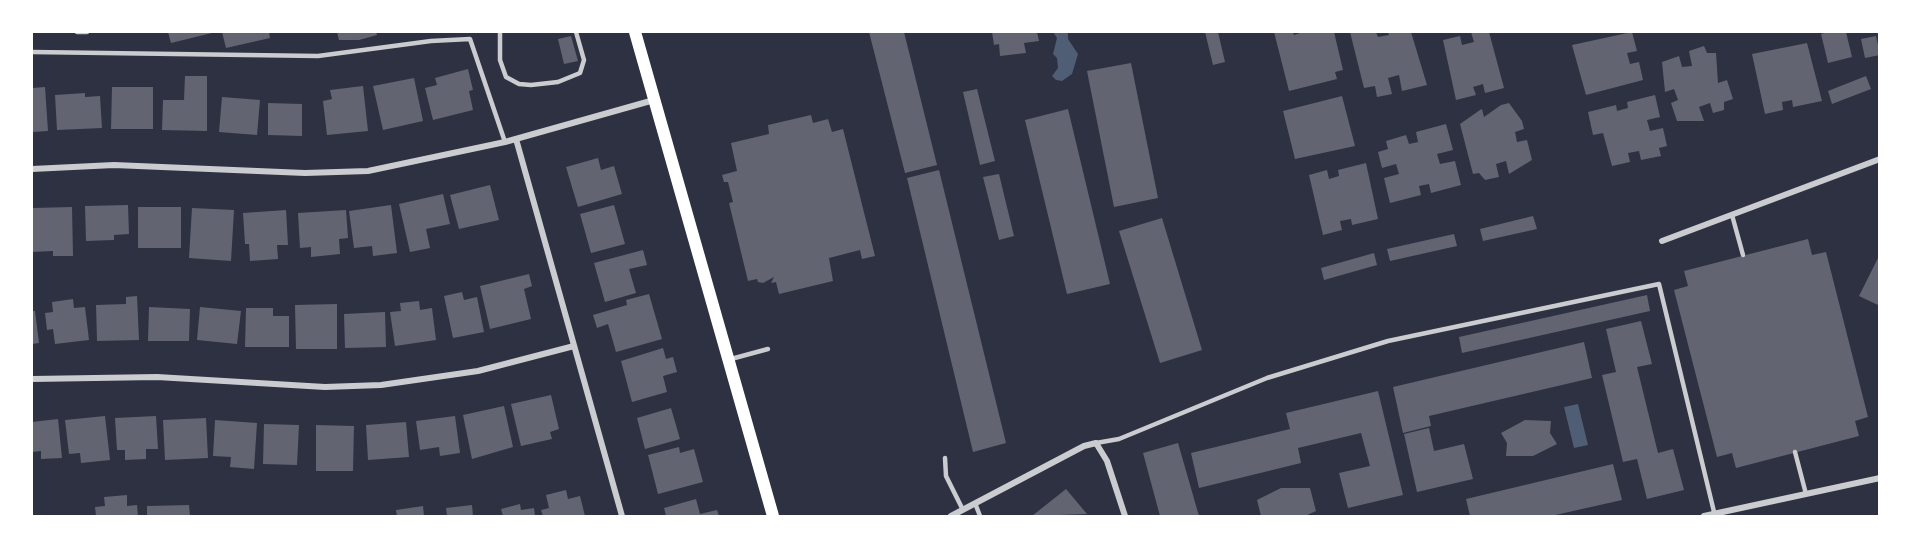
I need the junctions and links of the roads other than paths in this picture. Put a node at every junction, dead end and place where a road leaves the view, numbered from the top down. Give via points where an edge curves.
1 (77, 32) edge
2 (87, 32) edge
3 (500, 32) edge
4 (576, 32) edge
5 (635, 32) edge
6 (32, 52) edge
7 (654, 100) junction
8 (516, 138) junction
9 (505, 142) junction
10 (1880, 159) edge
11 (32, 168) edge
12 (1732, 214) junction
13 (1662, 241) dead end
14 (1743, 255) dead end
15 (574, 346) junction
16 (768, 349) dead end
17 (728, 360) junction
18 (32, 379) edge
19 (1096, 443) junction
20 (1795, 453) dead end
21 (945, 458) dead end
22 (1880, 478) edge
23 (1806, 494) junction
24 (975, 503) junction
25 (963, 510) junction
26 (1715, 515) edge
27 (622, 516) edge
28 (773, 516) edge
29 (951, 516) edge
30 (980, 516) edge
31 (1125, 516) edge
32 (1704, 516) edge

1 - 2 lane
3 - 4 lane via 500,60 506,77 531,85 558,82 580,73 584,60
5 - 7 main road
6 - 9 lane via 318,56 470,39
7 - 8 street
7 - 17 main road
8 - 9 street
8 - 15 street
9 - 11 street via 368,171 305,173 114,165
10 - 12 street
12 - 13 street
12 - 14 lane
15 - 18 street via 478,371 381,385 325,387 157,377
15 - 27 street
16 - 17 lane
17 - 28 main road
19 - 24 street
19 - 26 lane via 1119,439 1267,378 1388,341 1659,284
19 - 31 street via 1107,460
20 - 23 lane
21 - 25 lane via 946,476
22 - 23 street
23 - 26 street
24 - 25 street
24 - 30 lane
25 - 29 street
26 - 32 street

